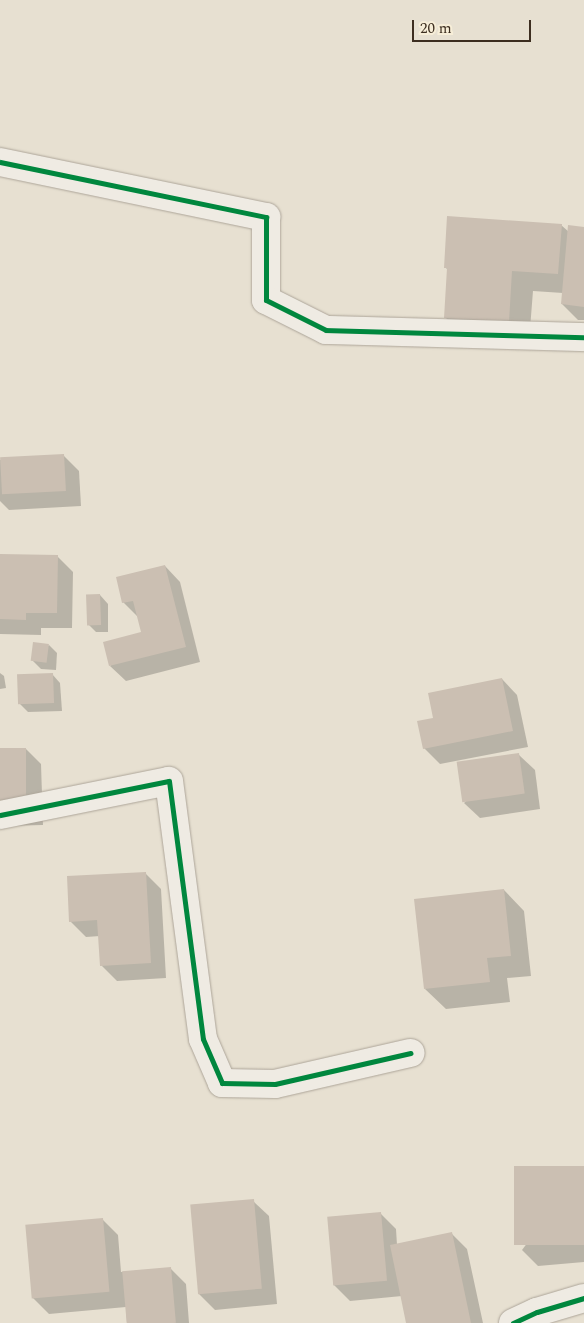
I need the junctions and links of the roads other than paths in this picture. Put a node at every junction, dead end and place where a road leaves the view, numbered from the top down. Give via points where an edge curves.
1 (0, 162) edge
2 (584, 337) edge
3 (0, 815) edge
4 (410, 1053) dead end
5 (584, 1298) edge
6 (513, 1323) edge

1 - 2 street via 266,217 266,300 326,330
3 - 4 street via 169,781 203,1039 222,1083 276,1084
5 - 6 street

